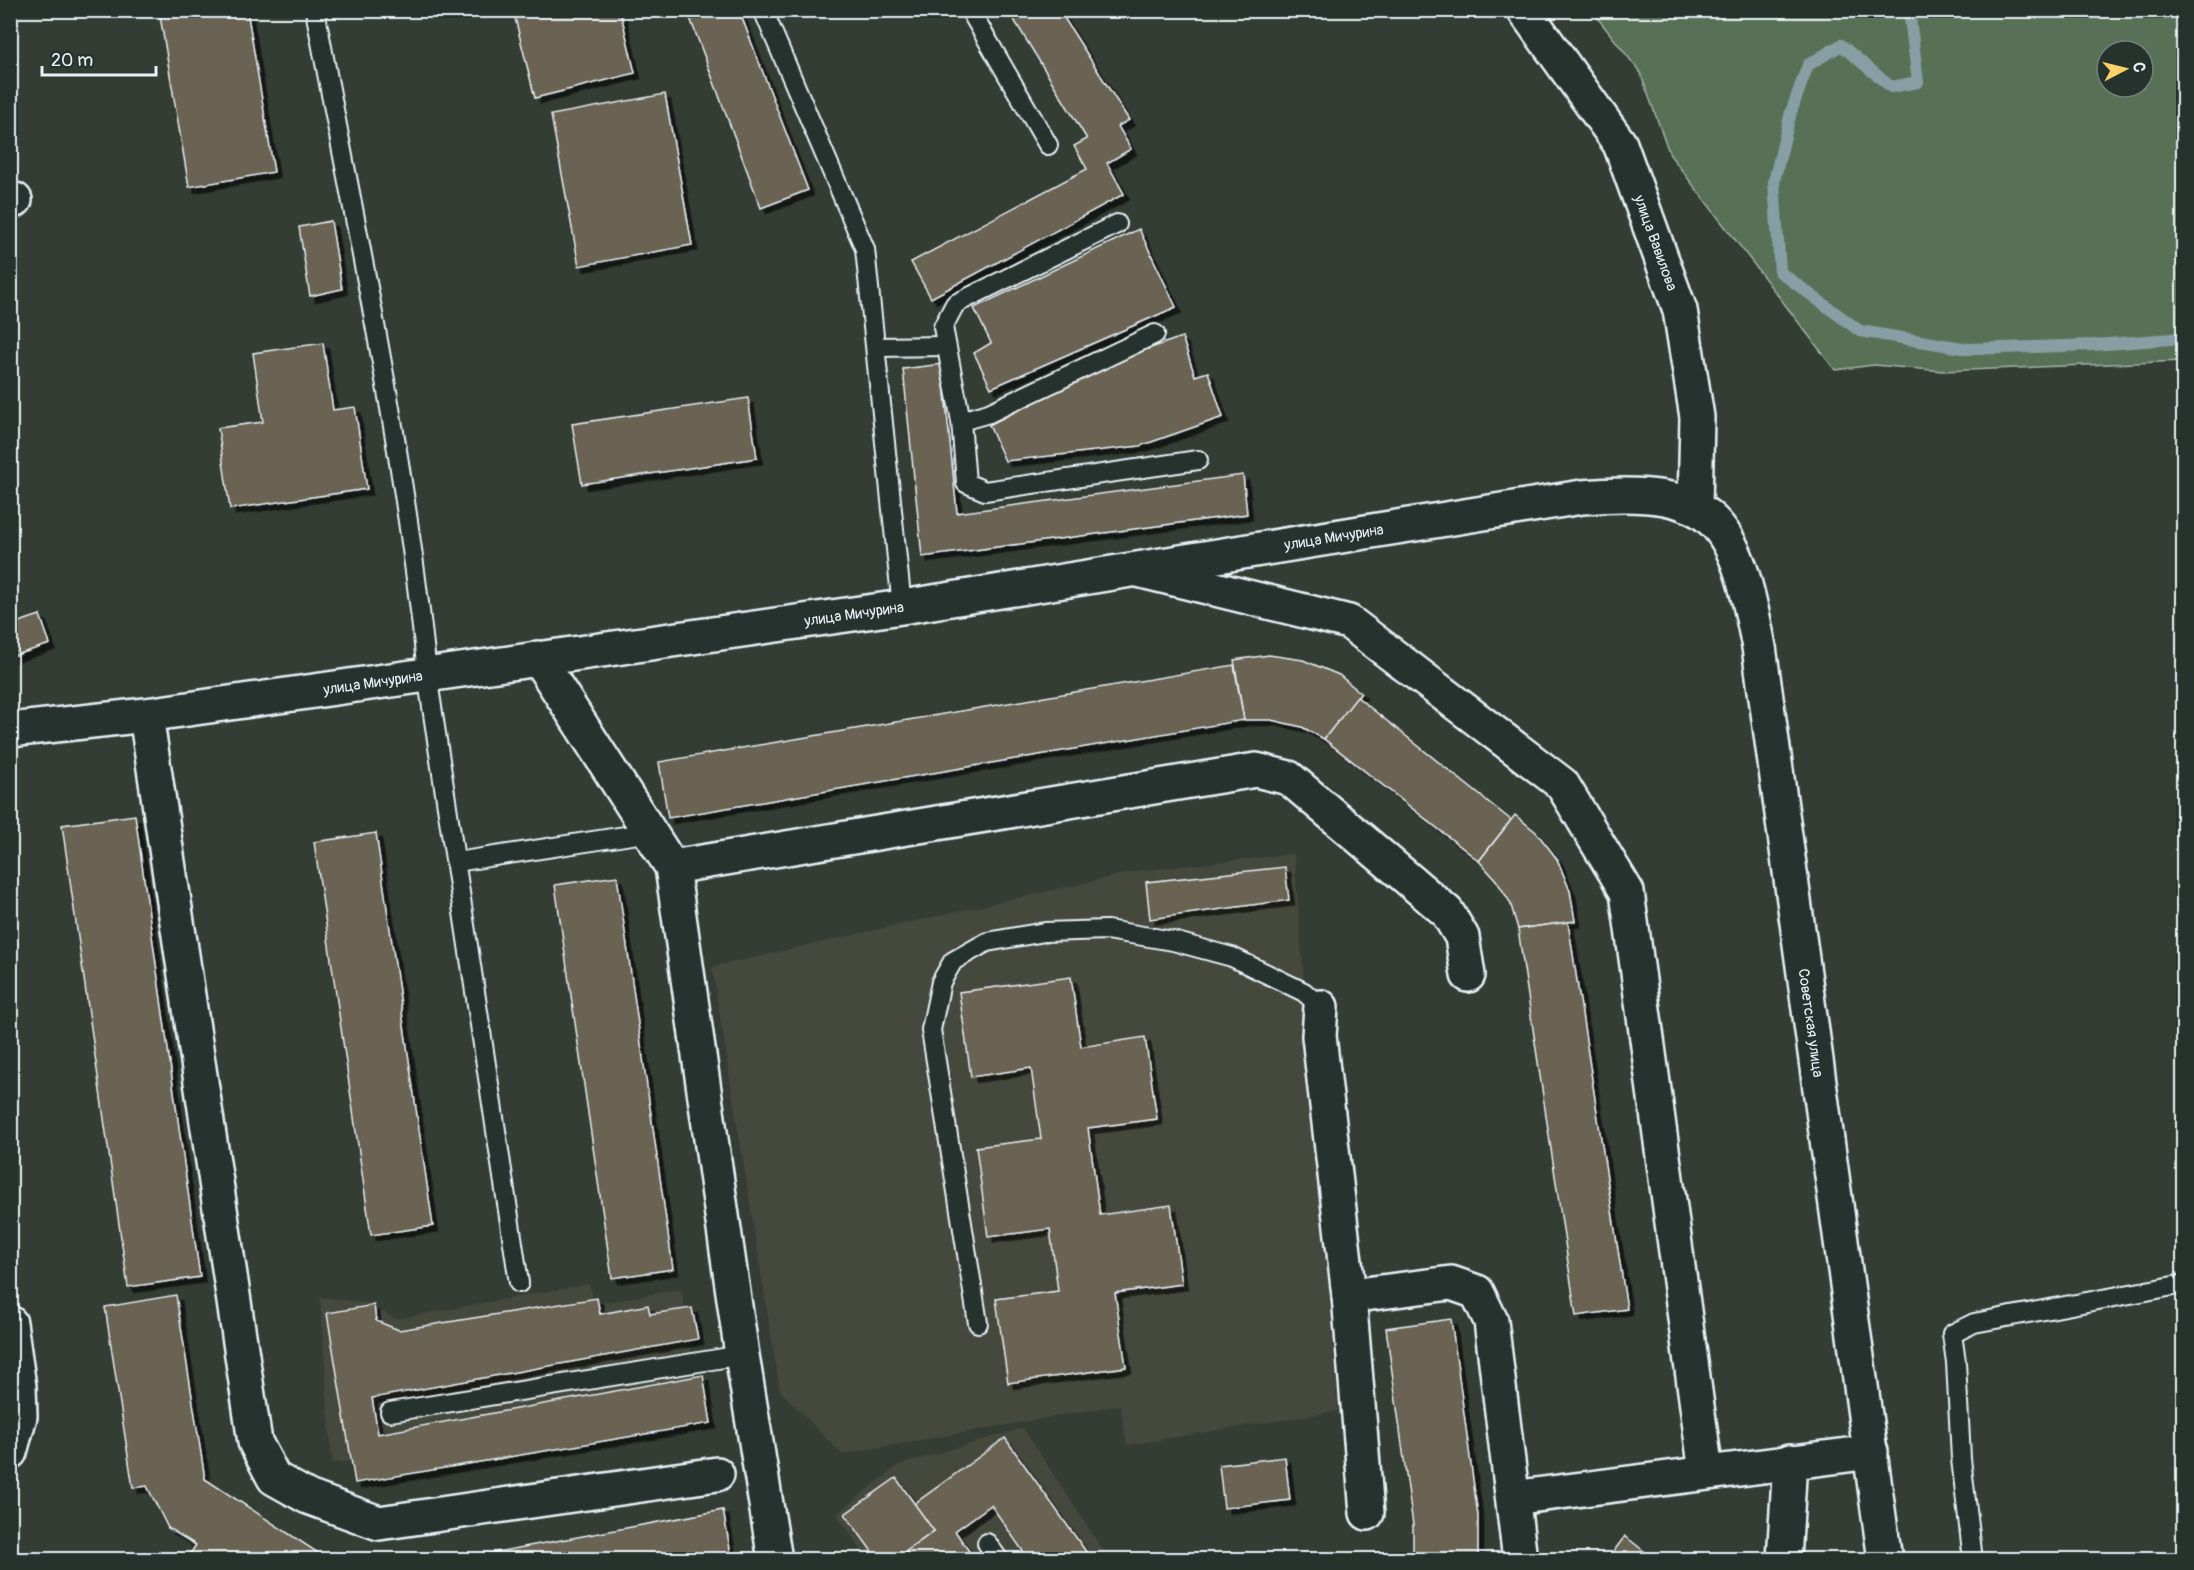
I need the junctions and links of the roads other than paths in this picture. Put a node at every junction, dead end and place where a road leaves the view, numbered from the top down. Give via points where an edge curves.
1 (315, 10) edge
2 (763, 10) edge
3 (970, 10) edge
4 (1524, 10) edge
5 (1048, 145) dead end
6 (1117, 224) dead end
7 (1155, 334) dead end
8 (946, 346) junction
9 (877, 347) junction
10 (961, 421) junction
11 (1198, 460) dead end
12 (1695, 507) junction
13 (1138, 570) junction
14 (902, 607) junction
15 (538, 658) junction
16 (427, 674) junction
17 (146, 715) junction
18 (10, 730) edge
19 (651, 832) junction
20 (456, 862) junction
21 (672, 867) junction
22 (1468, 975) dead end
23 (1322, 1007) joint
24 (519, 1283) dead end
25 (2184, 1284) edge
26 (1349, 1296) junction
27 (10, 1323) edge
28 (978, 1323) dead end
29 (742, 1355) junction
30 (390, 1412) dead end
31 (10, 1452) edge
32 (1871, 1452) junction
33 (1790, 1461) junction
34 (1706, 1472) junction
35 (717, 1474) dead end
36 (1513, 1498) junction
37 (1368, 1513) dead end
38 (987, 1543) dead end
39 (776, 1560) edge
40 (999, 1560) edge
41 (1520, 1560) edge
42 (1784, 1560) edge
43 (1885, 1560) edge
44 (1973, 1560) edge

1 - 16 lane via 380,358 419,593
2 - 9 lane via 865,249
3 - 5 lane
4 - 12 street, улица Вавилова via 1620,144 1680,310 1697,417
6 - 8 lane via 955,304 944,327
7 - 10 lane via 989,412
8 - 9 lane
8 - 10 lane
9 - 14 lane
10 - 11 lane via 966,483 985,491
12 - 13 street, улица Мичурина via 1670,498 1631,493 1582,497
12 - 32 street, Советская улица via 1715,522 1734,550 1749,593
13 - 14 street, улица Мичурина
13 - 34 street via 1349,622 1562,784 1628,892
14 - 15 street, улица Мичурина
15 - 16 street, улица Мичурина
15 - 19 street
16 - 17 street, улица Мичурина
16 - 20 lane
17 - 18 street, улица Мичурина
17 - 35 street via 255,1442 274,1478 308,1497 380,1523
19 - 20 lane
19 - 21 street
20 - 24 lane
21 - 22 street via 1256,770 1289,778 1447,912 1462,937
21 - 29 street
23 - 26 street via 1319,1036
23 - 28 lane via 1304,992 1232,957 1173,941 1107,930 1045,932 987,942 953,961 941,982 931,1030
25 - 44 lane via 1974,1323 1952,1334
26 - 36 street via 1451,1283 1477,1292 1491,1321
26 - 37 street
27 - 31 street via 20,1387 20,1416
29 - 30 lane
29 - 39 street
32 - 33 street
32 - 43 street, Советская улица
33 - 34 street
33 - 42 street
34 - 36 street
36 - 41 street
38 - 40 lane

